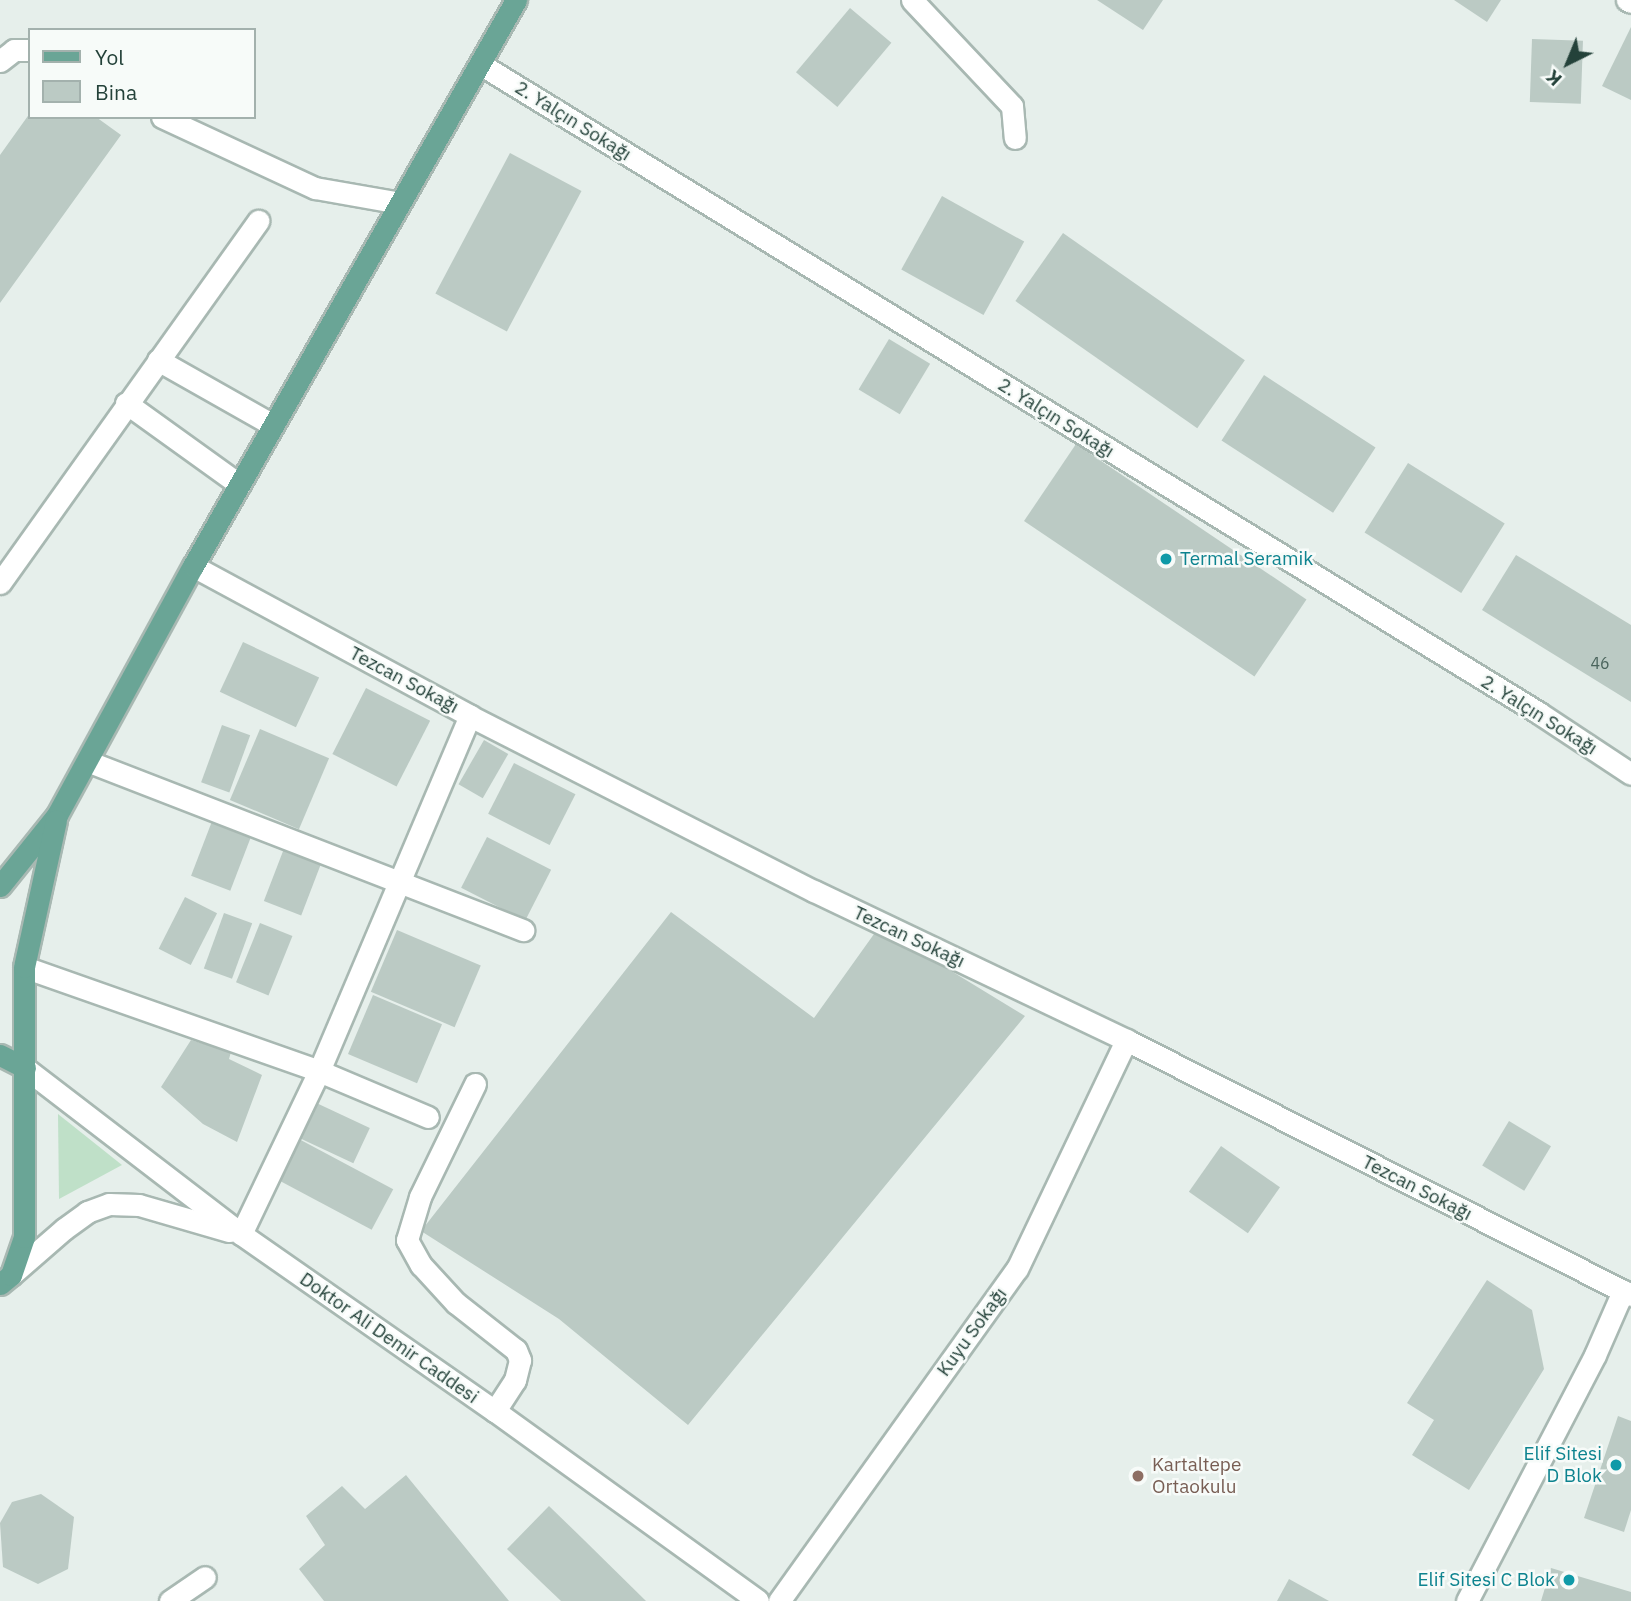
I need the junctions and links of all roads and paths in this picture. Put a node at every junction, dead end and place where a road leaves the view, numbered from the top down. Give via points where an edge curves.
1 (516, 0) edge
2 (912, 0) edge
3 (28, 50) edge
4 (0, 61) edge
5 (480, 64) junction
6 (166, 119) edge
7 (1015, 138) dead end
8 (400, 203) junction
9 (258, 220) dead end
10 (158, 360) junction
11 (126, 403) junction
12 (273, 425) junction
13 (240, 485) junction
14 (193, 566) junction
15 (0, 583) edge
16 (470, 716) junction
17 (88, 761) junction
18 (1631, 774) edge
19 (57, 815) junction
20 (400, 881) junction
21 (0, 886) edge
22 (523, 930) dead end
23 (24, 967) junction
24 (1126, 1040) junction
25 (0, 1055) edge
26 (25, 1068) junction
27 (319, 1071) junction
28 (475, 1084) dead end
29 (428, 1117) dead end
30 (241, 1234) junction
31 (6, 1279) edge
32 (1627, 1293) edge
33 (495, 1411) junction
34 (205, 1577) dead end
35 (170, 1601) edge
36 (758, 1601) edge
37 (779, 1601) edge
38 (1467, 1601) edge

1 - 5 main road
2 - 7 street via 1012,106
3 - 4 street via 14,50
5 - 8 main road
5 - 18 street, 2. Yalçın Sokağı via 1539,713
6 - 8 street via 315,188
8 - 12 main road
9 - 10 street
10 - 11 street
10 - 12 street
11 - 13 street
11 - 15 street
12 - 13 main road
13 - 14 main road
14 - 16 street, Tezcan Sokağı
14 - 17 main road
16 - 20 street
16 - 24 street, Tezcan Sokağı via 814,891
17 - 19 main road
17 - 20 street
19 - 21 main road
19 - 23 main road
20 - 22 street
20 - 27 street
23 - 26 main road
23 - 27 street
24 - 32 street, Tezcan Sokağı
24 - 37 street, Kuyu Sokağı via 1017,1269
25 - 26 main road
26 - 30 street, Doktor Ali Demir Caddesi
26 - 31 main road via 24,1237
27 - 29 street
27 - 30 street
28 - 33 street via 420,1197 407,1240 421,1265 456,1303 516,1350 520,1360 515,1380
30 - 31 street via 139,1205 109,1204 79,1218
30 - 33 street, Doktor Ali Demir Caddesi
32 - 38 street
33 - 36 street, Doktor Ali Demir Caddesi
34 - 35 street

